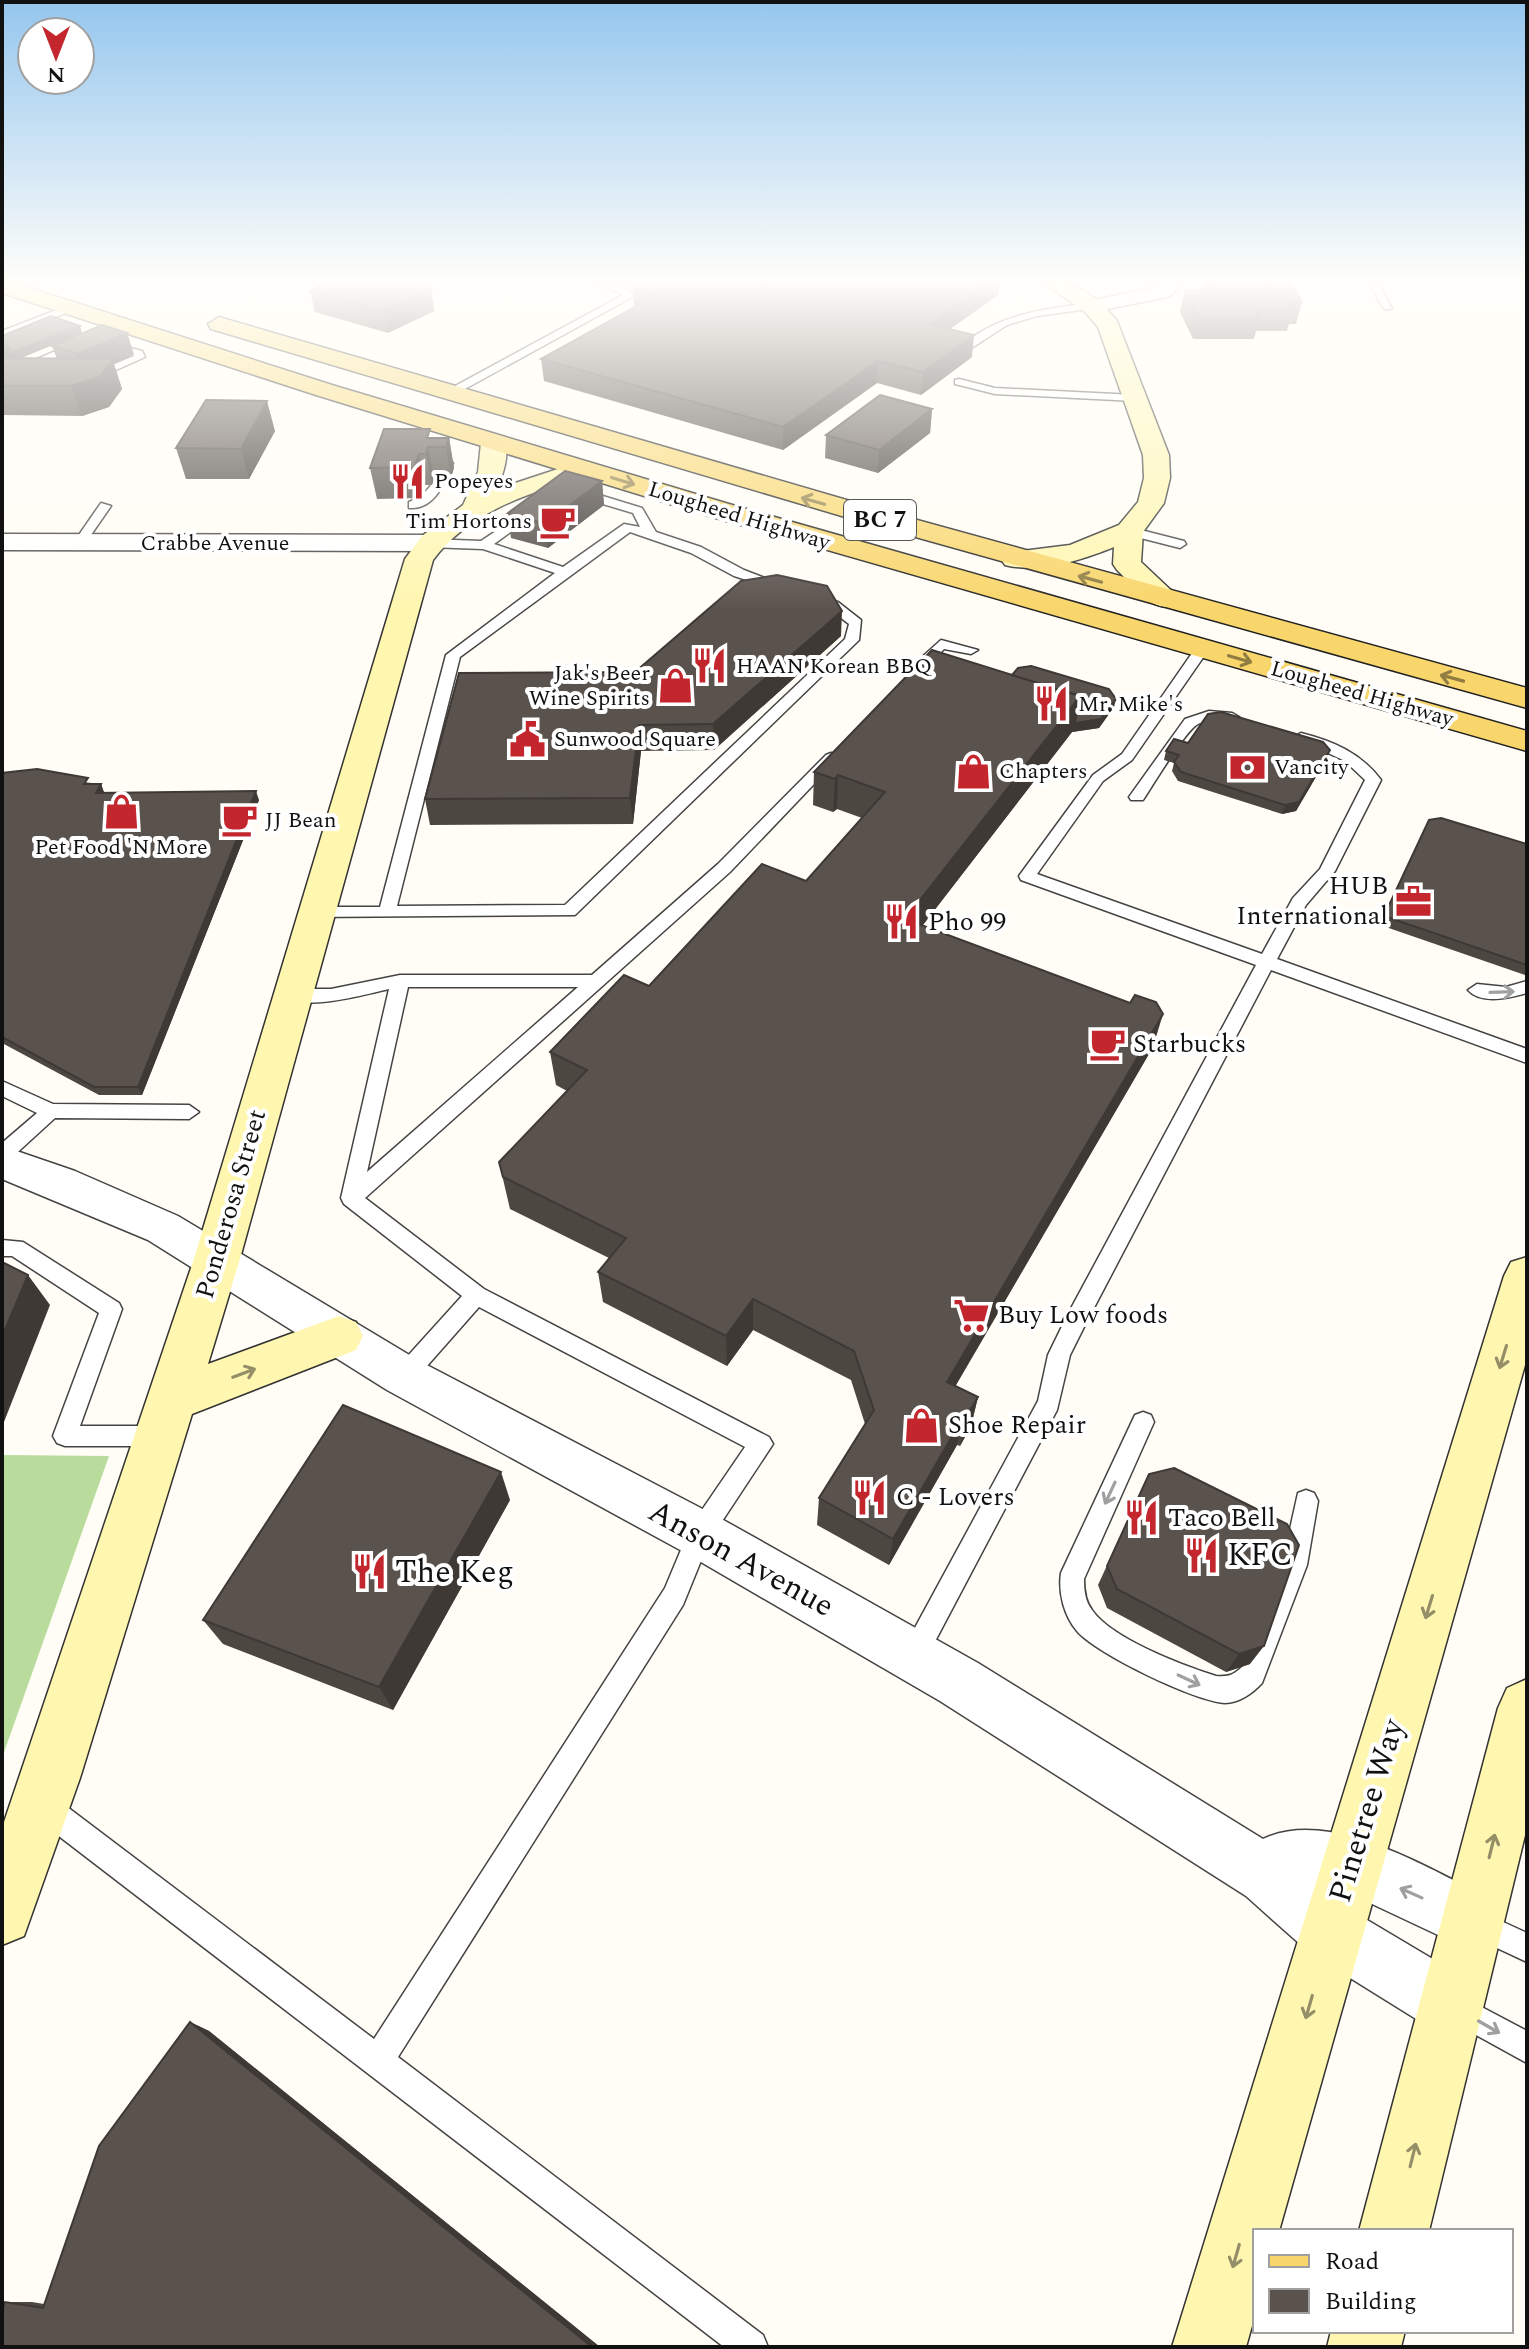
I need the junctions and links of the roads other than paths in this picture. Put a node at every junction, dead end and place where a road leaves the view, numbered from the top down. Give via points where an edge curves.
1 (335, 392) edge
2 (440, 392) edge
3 (453, 392) edge
4 (1007, 392) edge
5 (1133, 392) edge
6 (448, 394) junction
7 (1135, 398) junction
8 (494, 443) junction
9 (423, 454) edge
10 (573, 482) junction
11 (413, 505) edge
12 (540, 505) edge
13 (105, 506) dead end
14 (474, 510) junction
15 (1129, 531) junction
16 (651, 535) junction
17 (2, 542) edge
18 (80, 542) junction
19 (428, 543) junction
20 (1180, 544) dead end
21 (484, 545) junction
22 (1015, 559) junction
23 (565, 572) junction
24 (1165, 600) junction
25 (1202, 649) junction
26 (971, 650) dead end
27 (909, 678) edge
28 (1527, 698) edge
29 (1252, 723) edge
30 (1281, 731) edge
31 (1489, 731) junction
32 (1527, 741) edge
33 (843, 745) edge
34 (1527, 757) edge
35 (1137, 797) dead end
36 (387, 912) junction
37 (316, 913) junction
38 (1266, 962) junction
39 (400, 981) junction
40 (598, 981) junction
41 (1527, 987) edge
42 (1477, 990) dead end
43 (293, 995) junction
44 (1527, 1056) edge
45 (2, 1088) edge
46 (51, 1111) junction
47 (189, 1112) dead end
48 (2, 1155) edge
49 (2, 1162) edge
50 (351, 1198) junction
51 (2, 1248) edge
52 (216, 1262) junction
53 (1527, 1276) edge
54 (476, 1295) junction
55 (339, 1336) junction
56 (404, 1376) junction
57 (165, 1418) junction
58 (1143, 1422) dead end
59 (1306, 1501) dead end
60 (700, 1534) junction
61 (913, 1657) junction
62 (1527, 1708) edge
63 (41, 1804) junction
64 (1350, 1867) junction
65 (1267, 1875) junction
66 (2, 1914) edge
67 (1472, 1921) junction
68 (1331, 1932) junction
69 (1527, 1948) edge
70 (1451, 2005) junction
71 (1527, 2048) edge
72 (378, 2061) junction
73 (1395, 2229) edge
74 (751, 2347) edge
75 (1209, 2347) edge

1 - 8 main road, Lougheed Highway / BC 7
2 - 6 main road, Lougheed Highway / BC 7
3 - 6 lane
4 - 7 lane
5 - 7 street
22 -> 6 main road, Lougheed Highway / BC 7
7 - 15 street via 1156,455 1157,478 1151,503
8 - 10 main road, Lougheed Highway / BC 7
8 - 14 street via 491,472
9 - 11 lane via 447,463 437,490
10 - 14 street via 531,484
10 - 16 lane via 576,492 638,511
10 -> 25 main road, Lougheed Highway / BC 7
12 - 21 lane
13 - 18 lane
14 - 19 street
15 - 20 lane
15 - 22 street via 1075,553
15 - 24 street via 1127,564
16 - 23 lane via 628,527
16 - 36 lane via 833,605 856,623 852,640 569,911
17 - 18 street, Crabbe Avenue
18 - 19 street, Crabbe Avenue
19 - 21 lane
19 - 37 street, Ponderosa Street
21 - 23 lane
24 -> 22 main road, Lougheed Highway / BC 7
23 - 36 lane via 453,655
28 -> 24 main road, Lougheed Highway / BC 7
25 -> 31 main road, Lougheed Highway / BC 7
25 - 38 lane via 1127,757 1100,776 1027,876
26 - 27 lane via 941,644
29 - 35 lane via 1222,715 1191,722
30 - 38 lane via 1342,752 1373,780 1327,871 1299,902
31 - 32 main road, Lougheed Highway / BC 7
31 - 34 main road
33 - 40 lane via 724,868
36 - 37 lane
37 - 43 street, Ponderosa Street
38 - 44 lane
38 - 61 lane via 1076,1320 1059,1355 1047,1408
39 - 40 lane
39 - 43 lane via 331,995
39 - 50 lane
40 - 50 lane
42 -> 41 lane via 1506,993
43 - 52 street, Ponderosa Street
45 - 46 lane
46 - 47 lane
46 - 48 lane
49 - 52 street, Anson Avenue via 163,1228
50 - 54 lane
51 - 57 lane via 16,1248 111,1309 65,1436
52 - 55 street, Anson Avenue
52 - 57 street, Ponderosa Street
53 -> 64 street, Pinetree Way
54 - 56 lane
54 - 60 lane via 761,1444
55 - 56 street, Anson Avenue
57 -> 55 street
56 - 60 street, Anson Avenue
57 - 63 street, Ponderosa Street
58 -> 59 lane via 1073,1573 1072,1588 1079,1614 1094,1630 1198,1685 1227,1690 1253,1674 1296,1558
60 - 61 street, Anson Avenue
60 - 72 lane via 674,1596
61 - 65 street, Anson Avenue
67 -> 62 street
63 - 66 street, Ponderosa Street
63 - 72 lane
64 - 65 street via 1294,1858 1279,1862
67 -> 64 street
64 - 68 street, Pinetree Way
65 - 68 street, Anson Avenue
67 - 69 lane
67 - 70 street
68 - 70 street, Anson Avenue
68 -> 75 street, Pinetree Way
70 -> 71 lane
73 -> 70 street
72 - 74 lane

